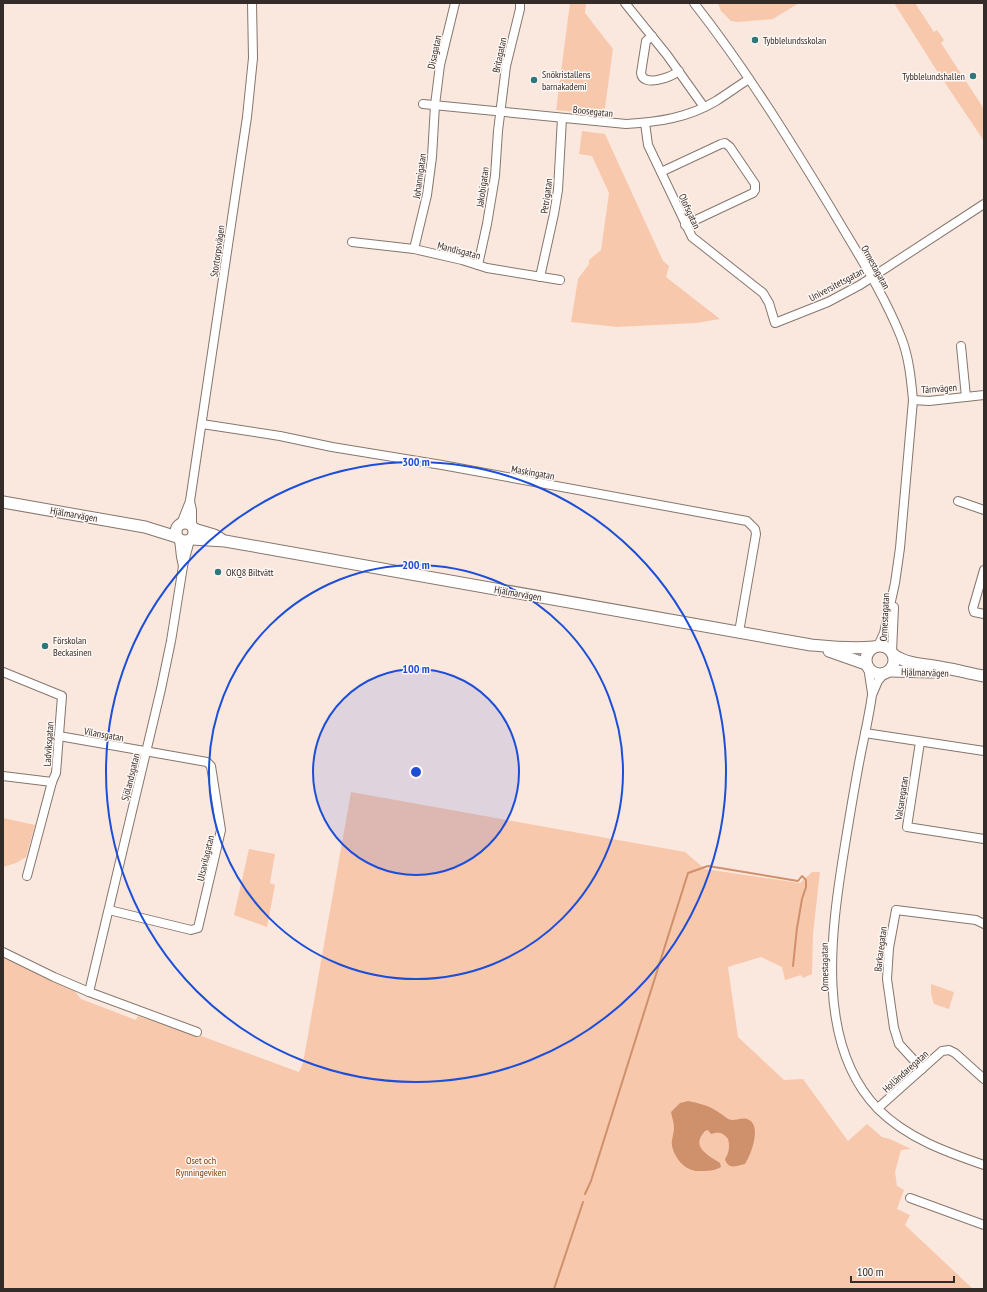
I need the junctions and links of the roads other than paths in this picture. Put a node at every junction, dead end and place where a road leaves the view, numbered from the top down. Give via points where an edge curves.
1 (252, 3) edge
2 (456, 3) edge
3 (520, 3) edge
4 (626, 3) edge
5 (694, 3) edge
6 (652, 36) junction
7 (679, 71) junction
8 (750, 79) junction
9 (423, 104) dead end
10 (435, 105) junction
11 (704, 107) junction
12 (500, 112) junction
13 (562, 118) junction
14 (645, 123) junction
15 (661, 172) junction
16 (984, 204) edge
17 (685, 225) junction
18 (352, 242) dead end
19 (414, 249) junction
20 (478, 265) junction
21 (540, 277) junction
22 (872, 277) junction
23 (560, 280) dead end
24 (774, 323) joint
25 (961, 346) dead end
26 (984, 395) edge
27 (966, 396) junction
28 (914, 400) junction
29 (202, 424) junction
30 (3, 502) edge
31 (958, 502) dead end
32 (984, 510) edge
33 (186, 532) junction
34 (984, 570) edge
35 (895, 583) junction
36 (984, 614) edge
37 (739, 632) junction
38 (811, 645) junction
39 (876, 646) junction
40 (893, 654) junction
41 (867, 666) junction
42 (3, 672) edge
43 (886, 672) junction
44 (962, 672) junction
45 (984, 676) edge
46 (872, 696) junction
47 (865, 733) junction
48 (59, 736) junction
49 (920, 742) junction
50 (984, 751) edge
51 (146, 752) junction
52 (3, 776) edge
53 (52, 782) junction
54 (984, 839) edge
55 (27, 876) dead end
56 (109, 910) junction
57 (984, 924) edge
58 (3, 952) edge
59 (89, 992) junction
60 (197, 1032) dead end
61 (922, 1070) junction
62 (984, 1079) edge
63 (878, 1108) junction
64 (984, 1165) edge
65 (910, 1198) dead end
66 (984, 1224) edge

1 - 29 street, Stortorpsvägen via 253,58 250,89
2 - 10 street, Disagatan via 440,65
3 - 12 street, Britagatan via 506,66
4 - 6 street
5 - 8 street, Ormestagatan
6 - 7 street
6 - 7 street via 646,41 642,78 650,81 672,76
7 - 11 street
8 - 11 street, Boosegatan
8 - 22 street, Ormestagatan
9 - 10 street, Boosegatan
10 - 12 street, Boosegatan
10 - 19 street, Johannigatan via 427,195
11 - 14 street, Boosegatan via 669,120
12 - 13 street, Boosegatan
12 - 20 street, Jakobigatan via 495,176
13 - 14 street, Boosegatan via 626,124
13 - 21 street, Petrigatan via 554,214
14 - 15 street, Olofsgatan via 647,142
15 - 17 street, Olofsgatan
15 - 17 street via 725,143 730,146 755,184 753,193
16 - 22 street, Universitetsgatan
17 - 24 street, Olofsgatan via 694,239 763,293 769,303
18 - 19 street, Mandisgatan
19 - 20 street, Mandisgatan
20 - 21 street, Mandisgatan
21 - 23 street, Mandisgatan
22 - 24 street, Universitetsgatan via 828,302
22 - 28 street, Ormestagatan via 902,339
25 - 27 street, Tärnvägen
26 - 27 street, Tärnvägen
27 - 28 street, Tärnvägen
28 - 35 street, Ormestagatan
29 - 33 street, Stortorpsvägen via 190,501 192,510
29 - 37 street, Maskingatan via 746,521 755,529 756,534
30 - 33 main road, Hjälmarvägen via 145,527 156,525
31 - 32 street
33 - 37 main road, Hjälmarvägen via 203,541 225,541
33 - 51 street, Sjölandsgatan via 181,557 184,566 171,641
34 - 36 street via 973,608 974,612
35 - 39 street, Ormestagatan via 884,633
35 - 40 street, Ormestagatan
37 - 38 main road, Hjälmarvägen
38 - 39 main road, Hjälmarvägen via 858,649
38 - 41 main road, Hjälmarvägen
39 - 40 main road via 886,647
39 - 41 main road via 866,655
40 - 43 main road via 894,663
40 - 44 main road, Hjälmarvägen via 901,660
41 - 43 main road via 874,673
41 - 46 street, Ormestagatan
42 - 48 street, Ladviksgatan via 62,696
43 - 44 main road, Hjälmarvägen
43 - 46 street, Ormestagatan via 878,681
44 - 45 main road, Hjälmarvägen
46 - 47 street, Ormestagatan
47 - 49 street
47 - 63 street, Ormestagatan via 836,906 833,973 837,1028 843,1050 859,1084
48 - 51 street, Vilansgatan
48 - 53 street, Ladviksgatan via 56,773
49 - 50 street
49 - 54 street, Valsaregatan via 906,827
51 - 56 street, Sjölandsgatan
51 - 56 street, Ulsavilagatan via 207,762 211,766 221,830 202,913 198,928 193,930
52 - 53 street
53 - 55 street, Ladviksgatan
56 - 59 street, Sjölandsgatan
57 - 61 street, Barkaregatan via 976,920 896,910 889,948 887,979 894,1028 899,1044
58 - 59 street
59 - 60 street
61 - 62 street, Holländaregatan via 942,1051 949,1050
61 - 63 street, Holländaregatan
63 - 64 street, Ormestagatan via 904,1130
65 - 66 street

